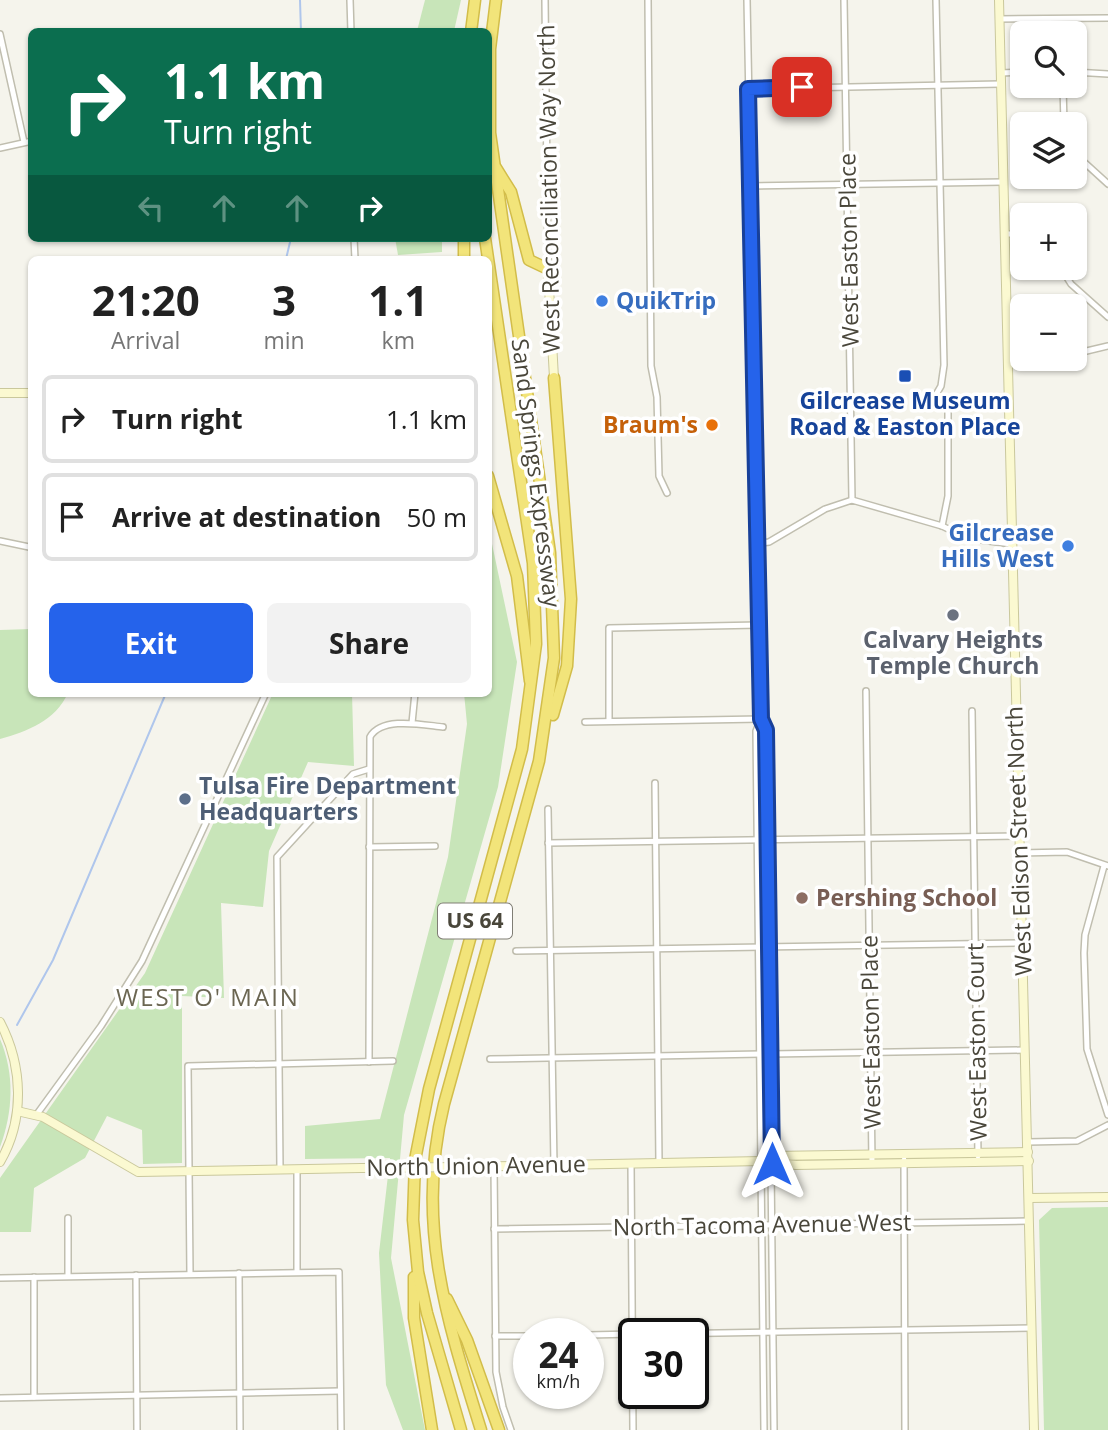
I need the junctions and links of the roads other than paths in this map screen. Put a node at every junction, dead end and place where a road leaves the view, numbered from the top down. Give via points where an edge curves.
1 (350, 0) edge
2 (475, 0) edge
3 (496, 0) edge
4 (545, 0) edge
5 (648, 0) edge
6 (747, 0) edge
7 (844, 0) edge
8 (936, 0) edge
9 (999, 0) edge
10 (1108, 18) edge
11 (999, 19) junction
12 (351, 28) edge
13 (472, 28) edge
14 (0, 34) edge
15 (492, 50) edge
16 (1000, 73) junction
17 (1010, 73) edge
18 (1087, 73) edge
19 (1108, 74) edge
20 (1000, 84) junction
21 (846, 86) junction
22 (938, 86) junction
23 (748, 89) junction
24 (24, 142) junction
25 (28, 142) edge
26 (492, 144) edge
27 (0, 148) edge
28 (493, 163) junction
29 (1087, 165) edge
30 (1003, 182) junction
31 (939, 184) junction
32 (1108, 184) edge
33 (750, 186) junction
34 (847, 186) junction
35 (1004, 234) junction
36 (1010, 234) edge
37 (548, 269) junction
38 (1068, 280) edge
39 (492, 285) edge
40 (1108, 317) edge
41 (1108, 346) edge
42 (1087, 351) edge
43 (555, 383) joint
44 (0, 393) edge
45 (28, 393) edge
46 (934, 398) dead end
47 (947, 405) dead end
48 (492, 490) edge
49 (667, 493) dead end
50 (852, 500) junction
51 (942, 526) junction
52 (0, 541) edge
53 (756, 544) junction
54 (1012, 544) junction
55 (28, 547) edge
56 (759, 625) junction
57 (866, 691) dead end
58 (532, 694) junction
59 (264, 697) edge
60 (415, 697) edge
61 (972, 711) dead end
62 (761, 719) junction
63 (609, 721) junction
64 (585, 722) dead end
65 (412, 723) junction
66 (443, 727) dead end
67 (539, 761) junction
68 (369, 769) junction
69 (655, 783) dead end
70 (548, 809) dead end
71 (1019, 836) junction
72 (973, 837) junction
73 (869, 838) junction
74 (757, 840) junction
75 (767, 840) junction
76 (656, 842) junction
77 (548, 843) junction
78 (435, 846) dead end
79 (369, 847) junction
80 (1020, 853) junction
81 (1106, 866) edge
82 (975, 943) junction
83 (1022, 943) junction
84 (870, 946) junction
85 (759, 947) junction
86 (769, 947) junction
87 (656, 949) junction
88 (516, 951) dead end
89 (551, 951) junction
90 (0, 1022) edge
91 (771, 1043) junction
92 (761, 1044) junction
93 (1025, 1050) junction
94 (976, 1051) junction
95 (871, 1052) junction
96 (761, 1054) junction
97 (771, 1054) junction
98 (659, 1056) junction
99 (553, 1058) junction
100 (490, 1059) dead end
101 (369, 1062) junction
102 (393, 1062) dead end
103 (761, 1063) junction
104 (771, 1063) junction
105 (278, 1064) junction
106 (17, 1111) junction
107 (37, 1114) junction
108 (1108, 1115) edge
109 (1108, 1125) edge
110 (1028, 1142) junction
111 (978, 1152) junction
112 (1028, 1156) junction
113 (872, 1159) junction
114 (904, 1159) junction
115 (772, 1160) junction
116 (762, 1161) junction
117 (0, 1162) edge
118 (978, 1162) junction
119 (631, 1163) junction
120 (659, 1163) junction
121 (554, 1165) junction
122 (494, 1166) junction
123 (280, 1169) junction
124 (297, 1169) junction
125 (190, 1171) junction
126 (1108, 1197) edge
127 (1030, 1198) junction
128 (68, 1218) dead end
129 (1030, 1221) junction
130 (905, 1223) junction
131 (763, 1225) junction
132 (773, 1225) junction
133 (631, 1227) junction
134 (494, 1229) junction
135 (415, 1246) junction
136 (296, 1272) junction
137 (239, 1273) junction
138 (190, 1274) junction
139 (136, 1275) junction
140 (68, 1276) junction
141 (34, 1277) junction
142 (0, 1278) edge
143 (438, 1280) junction
144 (633, 1318) edge
145 (1032, 1328) junction
146 (905, 1329) junction
147 (773, 1331) junction
148 (764, 1332) junction
149 (709, 1333) edge
150 (495, 1336) junction
151 (513, 1336) edge
152 (340, 1391) junction
153 (239, 1392) junction
154 (137, 1395) junction
155 (34, 1397) junction
156 (0, 1398) edge
157 (632, 1409) edge
158 (138, 1430) edge
159 (240, 1430) edge
160 (341, 1430) edge
161 (432, 1430) edge
162 (461, 1430) edge
163 (481, 1430) edge
164 (499, 1430) edge
165 (511, 1430) edge
166 (632, 1430) edge
167 (764, 1430) edge
168 (774, 1430) edge
169 (905, 1430) edge
170 (1034, 1430) edge

1 - 12 street
2 - 13 highway
3 - 15 highway, Sand Springs Expressway / US 64
4 - 37 street, West Reconciliation Way North
5 - 49 street via 651,366 657,397 659,475
6 - 23 street
7 - 21 street, West Easton Place
8 - 22 street
9 - 11 main road, West Edison Street North
10 - 11 street
11 - 16 main road, West Edison Street North
14 - 24 street
16 - 17 street
16 - 20 main road, West Edison Street North
18 - 19 street
20 - 22 street
20 - 30 main road, West Edison Street North
21 - 22 street
21 - 23 street
21 - 34 street, West Easton Place
22 - 31 street
23 - 33 street
24 - 25 street
24 - 27 street
26 - 28 highway, Sand Springs Expressway / US 64
28 - 37 highway via 511,192 528,260
28 - 67 highway, Sand Springs Expressway / US 64 via 554,604 551,693
29 - 32 street
30 - 31 street
30 - 35 main road, West Edison Street North
31 - 34 street
31 - 46 street via 944,365 942,386
33 - 34 street
33 - 53 street
34 - 50 street, West Easton Place
35 - 36 street
35 - 54 main road, West Edison Street North
37 - 43 main road, West Reconciliation Way North
38 - 40 street
39 - 58 highway, Sand Springs Expressway / US 64 via 534,578
41 - 42 street
43 - 67 highway via 571,621 568,666
44 - 45 main road
47 - 51 street via 948,496
48 - 58 highway via 517,576
50 - 51 street
50 - 53 street via 825,509 769,542
51 - 54 street via 967,538
52 - 55 street
53 - 56 street
54 - 71 main road, West Edison Street North
56 - 62 street
56 - 63 street via 609,628
57 - 73 street, West Easton Place
58 - 135 highway, Sand Springs Expressway / US 64 via 519,764 422,1118 414,1184
59 - 107 street via 152,942 102,1026
60 - 65 street
61 - 72 street, West Easton Court
62 - 63 street
62 - 74 street via 756,732
62 - 75 street via 766,730
63 - 64 street
65 - 66 street
65 - 68 street via 379,727 372,734
67 - 143 highway, Sand Springs Expressway / US 64 via 440,1121 431,1205
68 - 79 street
68 - 105 street via 354,774 281,849 276,873
69 - 76 street
70 - 77 street
71 - 72 street
71 - 80 main road, West Edison Street North
72 - 73 street
72 - 82 street, West Easton Court
73 - 75 street
73 - 84 street, West Easton Place
74 - 75 street
74 - 76 street
74 - 85 street
75 - 86 street
76 - 77 street
76 - 87 street
77 - 89 street
78 - 79 street
79 - 101 street
80 - 81 street via 1067,852
80 - 83 main road, West Edison Street North
81 - 108 street via 1084,953 1087,1049
82 - 83 street
82 - 84 street
82 - 94 street, West Easton Court
83 - 93 main road, West Edison Street North
84 - 86 street
84 - 95 street, West Easton Place
85 - 86 street
85 - 87 street
85 - 92 street
86 - 91 street
87 - 89 street
87 - 98 street
88 - 89 street
89 - 99 street
90 - 106 main road via 16,1064
91 - 92 street
91 - 97 street
92 - 96 street
93 - 94 street
93 - 110 main road, West Edison Street North
94 - 95 street
94 - 111 street, West Easton Court
95 - 97 street
95 - 113 street, West Easton Place
96 - 98 street
96 - 103 street
97 - 104 street
98 - 99 street
98 - 120 street
99 - 100 street
99 - 121 street
101 - 102 street
101 - 105 street
103 - 104 street
103 - 116 street
104 - 115 street
105 - 123 street
105 - 125 street via 188,1066
106 - 107 main road
106 - 117 main road
107 - 125 main road, North Union Avenue via 130,1170
109 - 110 street via 1077,1141
110 - 112 main road, West Edison Street North
111 - 112 main road, North Union Avenue
111 - 114 main road, North Union Avenue
111 - 118 street, West Easton Court
112 - 118 main road, North Union Avenue
112 - 127 main road, West Edison Street North
113 - 114 main road, North Union Avenue
113 - 115 main road, North Union Avenue
114 - 118 main road, North Union Avenue
114 - 130 street
115 - 116 main road, North Union Avenue
115 - 132 street
116 - 120 main road, North Union Avenue
116 - 131 street
119 - 120 main road, North Union Avenue
119 - 121 main road, North Union Avenue
119 - 133 street
121 - 122 main road, North Union Avenue
122 - 124 main road, North Union Avenue, bridge
122 - 134 street
123 - 124 main road, North Union Avenue
123 - 125 main road, North Union Avenue
124 - 136 street
125 - 138 street
126 - 127 main road
127 - 129 main road, West Edison Street North
128 - 140 street
129 - 130 street, North Tacoma Avenue West
129 - 145 main road, West Edison Street North
130 - 132 street, North Tacoma Avenue West
130 - 146 street
131 - 132 street, North Tacoma Avenue West
131 - 133 street, North Tacoma Avenue West
131 - 148 street
132 - 147 street
133 - 134 street, North Tacoma Avenue West
133 - 144 street
134 - 150 street
135 - 161 highway via 414,1318
135 - 162 highway, Sand Springs Expressway / US 64 via 425,1306
136 - 137 street
136 - 152 street via 339,1272
137 - 138 street
137 - 153 street
138 - 139 street
139 - 140 street
139 - 154 street
140 - 141 street
141 - 142 street
141 - 155 street
143 - 163 highway, Sand Springs Expressway / US 64
143 - 164 highway via 467,1340
145 - 146 street
145 - 170 main road, West Edison Street North
146 - 147 street
146 - 169 street
147 - 148 street
147 - 168 street
148 - 149 street
148 - 167 street
150 - 151 street
150 - 165 street via 498,1390
152 - 153 street
152 - 160 street
153 - 154 street
153 - 159 street
154 - 155 street
154 - 158 street
155 - 156 street
157 - 166 street

